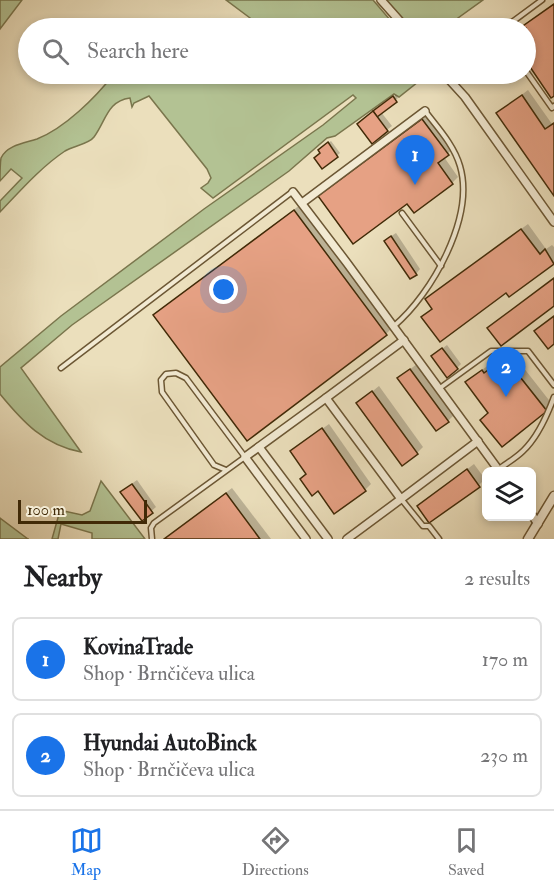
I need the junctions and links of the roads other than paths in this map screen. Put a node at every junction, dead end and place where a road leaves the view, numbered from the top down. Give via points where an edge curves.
1 (381, 0) edge
2 (542, 0) edge
3 (397, 18) edge
4 (518, 18) edge
5 (453, 84) edge
6 (534, 84) edge
7 (554, 106) edge
8 (426, 111) joint
9 (293, 192) joint
10 (302, 203) junction
11 (402, 213) dead end
12 (554, 222) edge
13 (441, 266) junction
14 (393, 327) junction
15 (404, 340) junction
16 (61, 368) dead end
17 (554, 385) edge
18 (439, 388) junction
19 (554, 397) edge
20 (326, 398) junction
21 (478, 441) junction
22 (259, 447) junction
23 (245, 457) junction
24 (497, 467) edge
25 (503, 467) edge
26 (226, 470) junction
27 (554, 496) edge
28 (401, 499) junction
29 (536, 521) edge
30 (538, 524) junction
31 (152, 539) edge
32 (306, 539) edge
33 (328, 539) edge
34 (347, 539) edge
35 (439, 539) edge
36 (528, 539) edge

1 - 3 street
2 - 4 lane
5 - 12 street
6 - 7 lane
8 - 10 street
8 - 13 lane via 450,144 464,181 460,210
9 - 10 street
9 - 16 lane
10 - 14 street
11 - 13 lane
13 - 14 lane via 422,298
14 - 15 street
15 - 18 street
15 - 20 street
17 - 18 lane via 528,351 491,351
18 - 21 street
19 - 25 lane via 533,439
20 - 22 street
20 - 28 street
21 - 24 street
21 - 28 street
22 - 23 street
22 - 33 street
23 - 26 lane
23 - 26 lane via 186,378 166,374 160,380 162,392 214,465
23 - 32 street
26 - 31 lane via 154,523
27 - 30 street
28 - 34 street
28 - 35 lane
29 - 30 street
30 - 36 street

